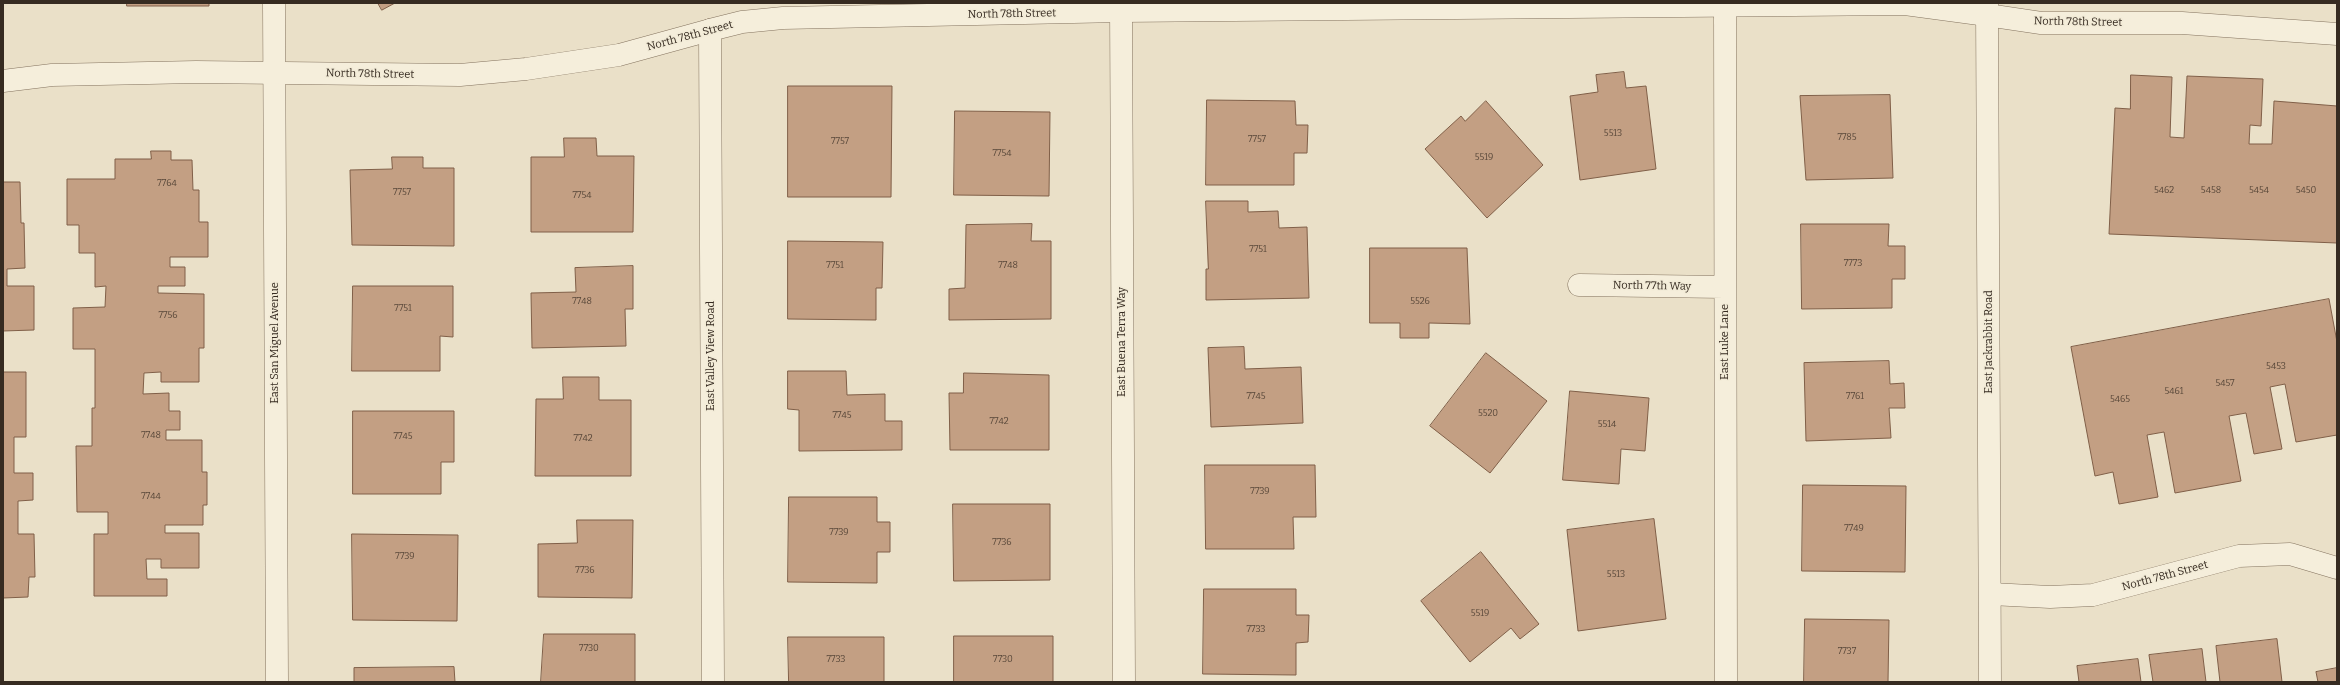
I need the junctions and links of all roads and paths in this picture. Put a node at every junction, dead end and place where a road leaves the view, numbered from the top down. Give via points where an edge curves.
1 (274, 3) edge
2 (1725, 4) edge
3 (1121, 7) edge
4 (1987, 9) edge
5 (710, 30) junction
6 (2337, 34) edge
7 (274, 73) junction
8 (3, 81) edge
9 (1579, 285) dead end
10 (1724, 287) junction
11 (2337, 568) edge
12 (1991, 594) junction
13 (277, 682) edge
14 (713, 682) edge
15 (1124, 682) edge
16 (1726, 682) edge
17 (1990, 682) edge

1 - 7 street, East San Miguel Avenue
2 - 3 street, North 78th Street
2 - 4 street, North 78th Street via 1905,4
2 - 10 street, East Luke Lane
3 - 5 street, North 78th Street via 783,18 742,22
3 - 15 street, East Buena Terra Way
4 - 6 street, North 78th Street via 2041,23 2182,23
4 - 12 street, East Jackrabbit Road
5 - 7 street, North 78th Street via 619,55 526,69 460,75
5 - 14 street, East Valley View Road
7 - 8 street, North 78th Street via 52,75
7 - 13 street, East San Miguel Avenue
9 - 10 street, North 77th Way
10 - 16 street, East Luke Lane
11 - 12 street, North 78th Street via 2290,554 2239,556 2093,595 2050,597
12 - 17 street, East Jackrabbit Road

